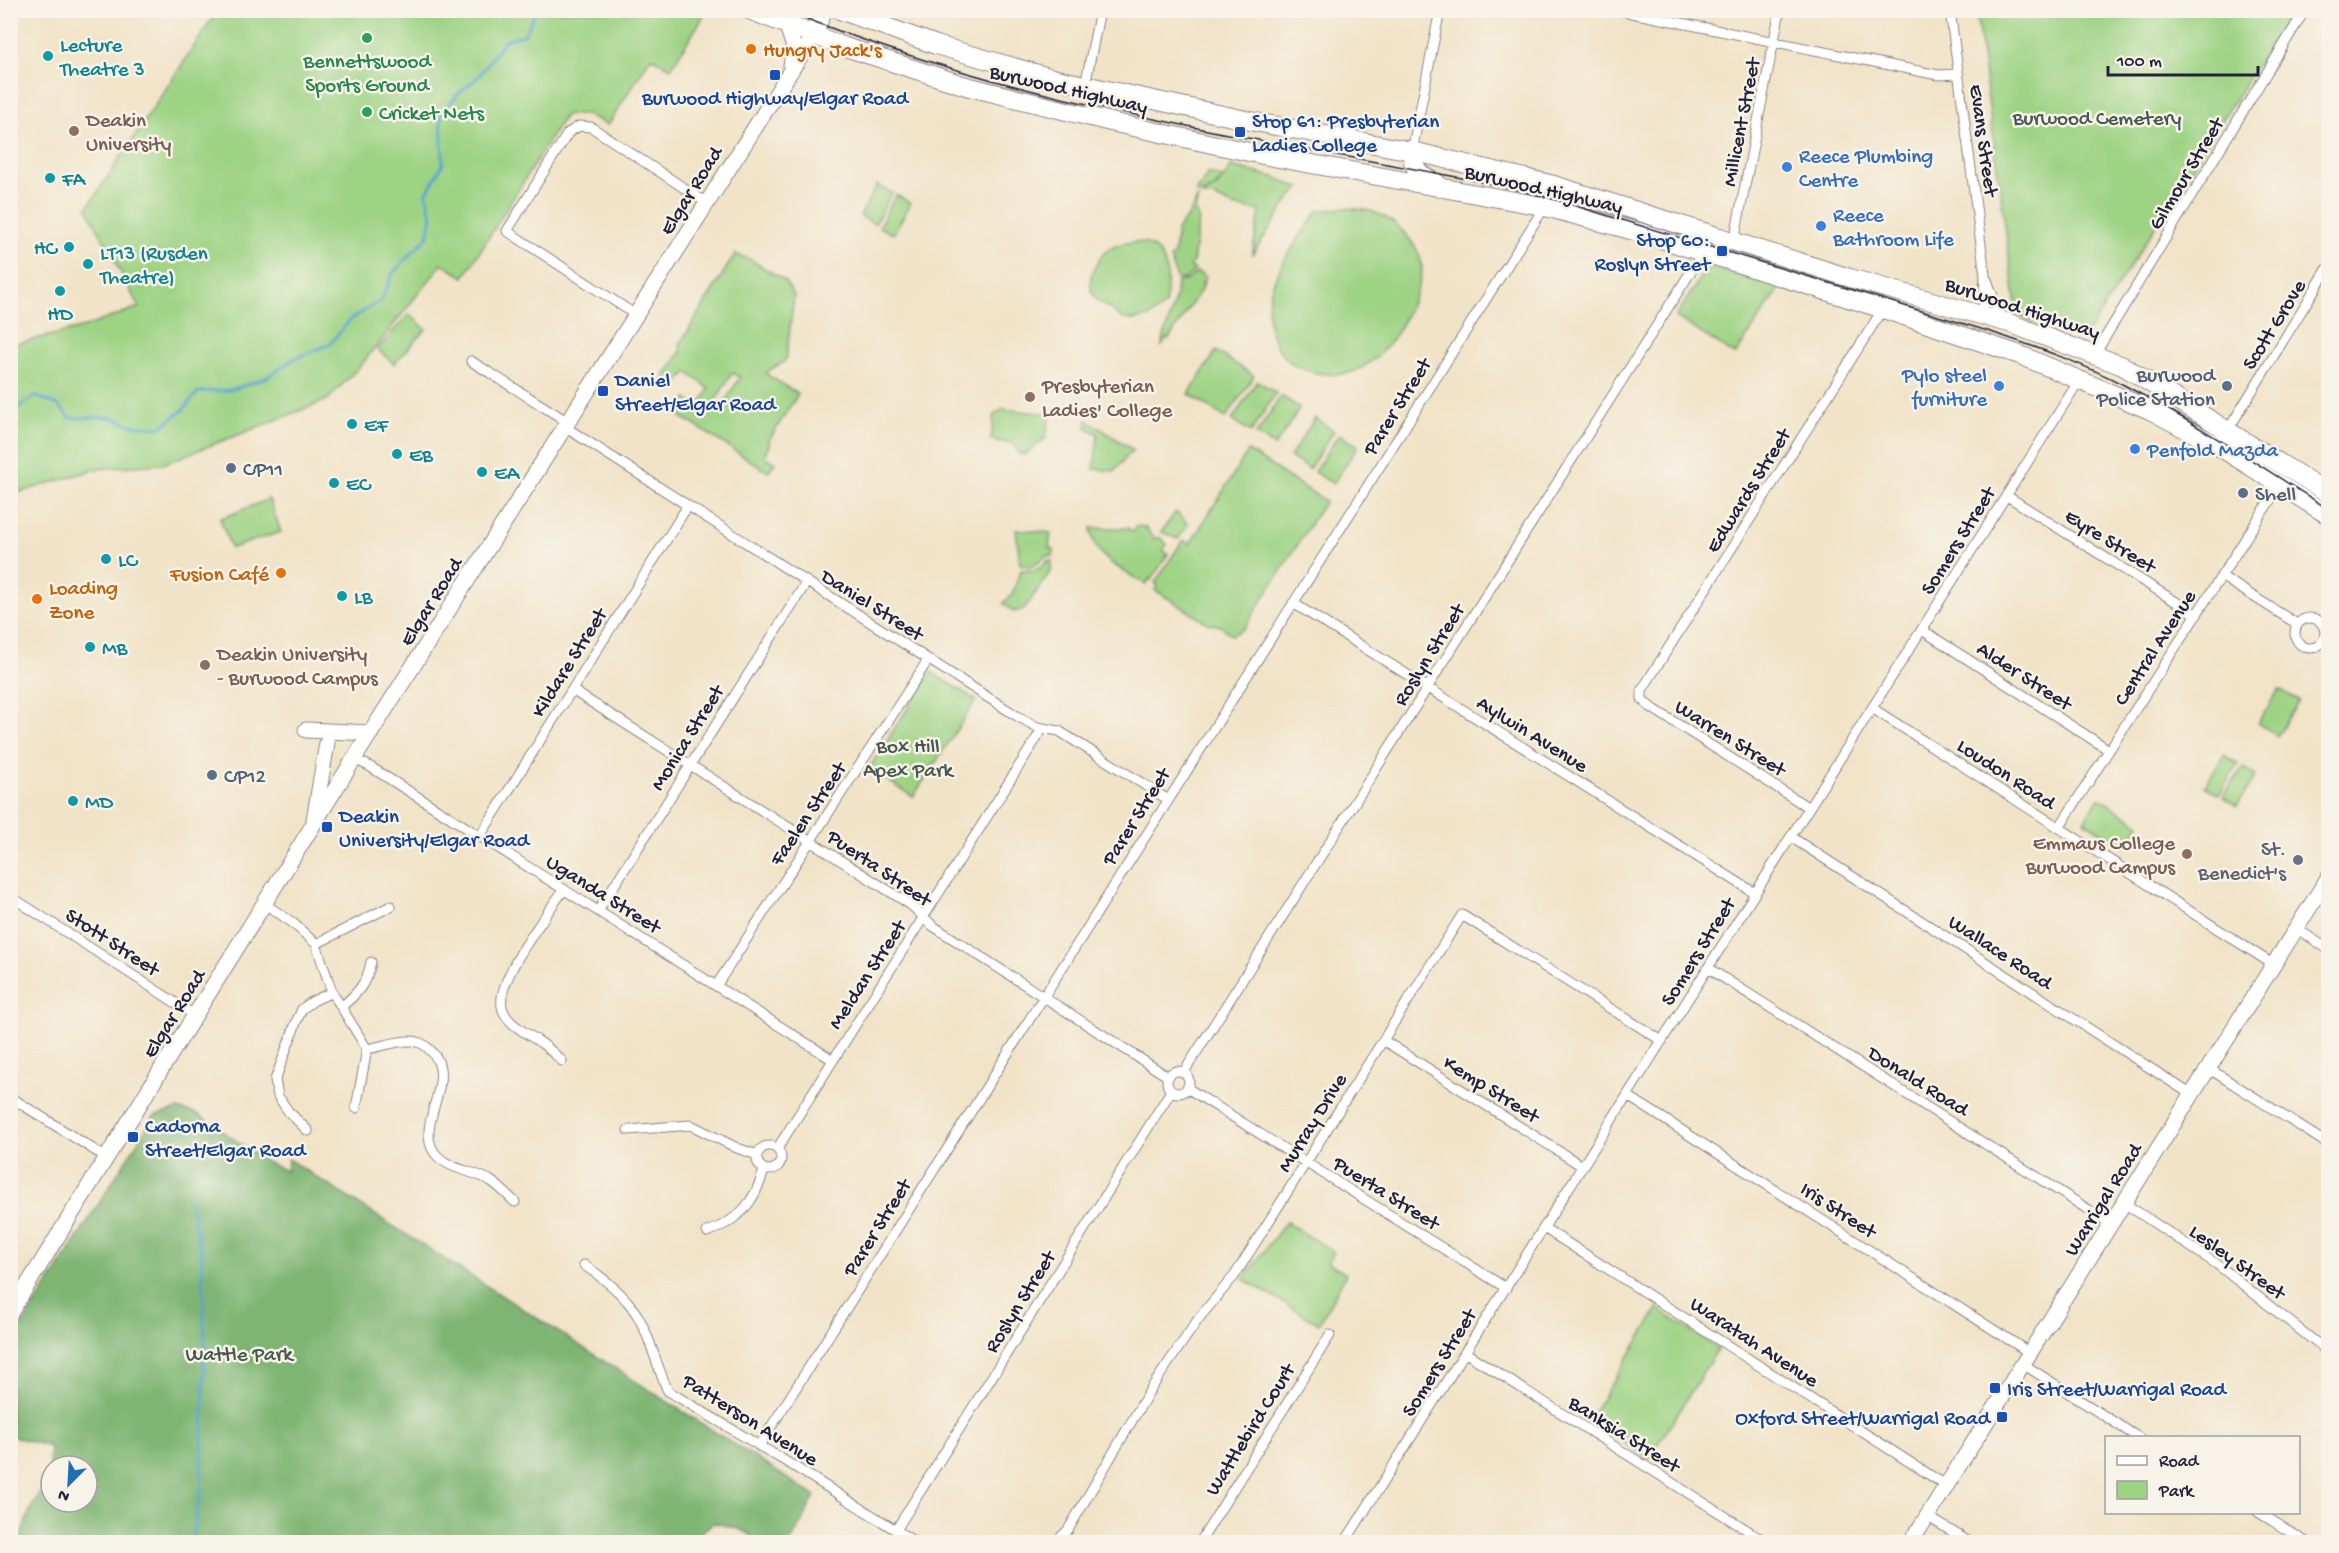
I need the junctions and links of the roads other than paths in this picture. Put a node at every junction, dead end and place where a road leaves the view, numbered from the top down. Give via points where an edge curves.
1 (749, 10) edge
2 (823, 10) edge
3 (840, 10) edge
4 (1101, 10) edge
5 (1440, 10) edge
6 (1617, 10) edge
7 (1780, 10) edge
8 (1950, 10) edge
9 (2306, 10) edge
10 (787, 26) junction
11 (813, 36) junction
12 (1774, 42) junction
13 (790, 72) junction
14 (1958, 74) junction
15 (1085, 86) junction
16 (1412, 151) junction
17 (1554, 185) junction
18 (1456, 191) junction
19 (707, 203) junction
20 (1542, 206) junction
21 (1734, 241) junction
22 (1702, 254) junction
23 (2328, 268) edge
24 (1985, 275) junction
25 (1893, 291) junction
26 (1882, 309) junction
27 (636, 315) junction
28 (1983, 316) junction
29 (2009, 323) junction
30 (2095, 354) junction
31 (2020, 355) junction
32 (471, 361) dead end
33 (2080, 379) junction
34 (566, 425) junction
35 (2228, 430) junction
36 (2218, 446) junction
37 (2291, 469) junction
38 (2280, 485) junction
39 (2328, 494) edge
40 (2007, 496) junction
41 (687, 507) junction
42 (2328, 515) edge
43 (2221, 576) junction
44 (806, 583) junction
45 (1293, 603) junction
46 (2197, 615) junction
47 (2297, 624) dead end
48 (1922, 630) junction
49 (928, 660) junction
50 (1427, 688) junction
51 (572, 690) junction
52 (1642, 690) joint
53 (1872, 708) junction
54 (1043, 728) junction
55 (306, 730) dead end
56 (371, 733) junction
57 (327, 743) dead end
58 (2109, 750) junction
59 (354, 759) junction
60 (690, 765) junction
61 (1167, 799) junction
62 (1809, 808) junction
63 (313, 826) junction
64 (2059, 828) junction
65 (480, 836) junction
66 (1791, 837) junction
67 (810, 841) junction
68 (2328, 878) edge
69 (564, 889) junction
70 (1755, 893) junction
71 (10, 896) edge
72 (265, 904) junction
73 (391, 906) dead end
74 (598, 911) junction
75 (924, 917) junction
76 (2297, 929) junction
77 (316, 944) junction
78 (2328, 949) edge
79 (371, 962) dead end
80 (2274, 965) junction
81 (1708, 968) junction
82 (716, 986) junction
83 (332, 992) junction
84 (1042, 997) junction
85 (340, 1007) junction
86 (195, 1016) junction
87 (1383, 1040) junction
88 (1662, 1041) junction
89 (367, 1049) junction
90 (833, 1060) junction
91 (562, 1061) dead end
92 (2208, 1068) junction
93 (1184, 1072) junction
94 (1167, 1076) junction
95 (1187, 1088) junction
96 (1171, 1091) junction
97 (2192, 1095) junction
98 (1628, 1096) junction
99 (10, 1097) edge
100 (356, 1108) dead end
101 (628, 1130) dead end
102 (308, 1131) dead end
103 (2328, 1144) edge
104 (777, 1149) junction
105 (757, 1155) junction
106 (107, 1158) junction
107 (1306, 1163) junction
108 (1582, 1166) junction
109 (764, 1170) junction
110 (514, 1202) dead end
111 (2124, 1203) junction
112 (2111, 1224) junction
113 (1544, 1228) junction
114 (707, 1232) dead end
115 (584, 1265) dead end
116 (1506, 1288) junction
117 (13, 1304) edge
118 (1330, 1335) dead end
119 (2328, 1352) edge
120 (1466, 1353) junction
121 (2027, 1359) junction
122 (2138, 1436) edge
123 (759, 1446) junction
124 (1947, 1485) junction
125 (2261, 1514) edge
126 (1927, 1516) junction
127 (896, 1530) junction
128 (1348, 1541) edge
129 (915, 1542) edge
130 (1056, 1542) edge
131 (1200, 1542) edge
132 (1766, 1542) edge
133 (1911, 1542) edge
134 (1969, 1542) edge
135 (2306, 1542) edge

1 - 10 highway, Burwood Highway
2 - 11 highway
3 - 15 highway, Burwood Highway via 975,57
4 - 15 street
5 - 16 street
6 - 12 street
7 - 12 street, Millicent Street
8 - 14 street, Evans Street
9 - 30 street, Gilmour Street
10 - 11 highway, Burwood Highway
10 - 13 main road via 794,47
11 - 13 main road, Elgar Road
11 - 18 highway, Burwood Highway via 922,74 1061,110 1263,155
12 - 14 street via 1938,75
12 - 21 street, Millicent Street
13 - 19 main road, Elgar Road
14 - 24 street, Evans Street
15 - 16 highway, Burwood Highway
16 - 17 highway, Burwood Highway
16 - 18 highway via 1417,170 1427,179
17 - 20 highway
17 - 21 highway, Burwood Highway
18 - 20 highway, Burwood Highway
19 - 27 main road, Elgar Road
19 - 27 street via 591,127 579,126 568,133 507,231
20 - 22 highway, Burwood Highway
20 - 45 street, Parer Street
21 - 25 highway, Burwood Highway
22 - 26 highway, Burwood Highway
22 - 50 street, Roslyn Street
23 - 35 street, Scott Grove
24 - 28 street, Evans Street
24 - 29 street, Evans Street via 1999,313
25 - 26 highway
25 - 28 highway, Burwood Highway
26 - 31 highway, Burwood Highway
26 - 52 street, Edwards Street
27 - 34 main road, Elgar Road
28 - 29 highway, Burwood Highway
28 - 31 highway via 1991,332
29 - 30 highway, Burwood Highway
30 - 33 highway
30 - 35 highway, Burwood Highway via 2123,366
31 - 33 highway, Burwood Highway
32 - 34 street, Daniel Street
33 - 36 highway, Burwood Highway
33 - 40 street, Somers Street
34 - 41 street, Daniel Street
34 - 56 main road, Elgar Road
35 - 36 highway
35 - 37 highway, Burwood Highway
36 - 38 highway, Burwood Highway
37 - 38 highway
37 - 39 highway, Burwood Highway
38 - 42 highway, Burwood Highway
38 - 43 street, Central Avenue
40 - 46 street, Eyre Street
40 - 48 street, Somers Street
41 - 44 street, Daniel Street
41 - 51 street, Kildare Street
43 - 46 street, Central Avenue
43 - 47 street
44 - 49 street, Daniel Street
44 - 60 street, Monica Street
45 - 50 street, Aylwin Avenue
45 - 61 street, Parer Street
46 - 58 street, Central Avenue
48 - 53 street, Somers Street
48 - 58 street, Alder Street
49 - 54 street, Daniel Street
49 - 67 street, Faelen Street
50 - 70 street, Aylwin Avenue
50 - 93 street, Roslyn Street
51 - 60 street, Puerta Street
51 - 65 street, Kildare Street
52 - 62 street, Warren Street via 1642,699 1649,706
53 - 62 street, Somers Street
53 - 64 street, Loudon Road
54 - 61 street, Daniel Street via 1059,731
54 - 75 street, Meldan Street
55 - 56 main road
56 - 59 main road, Elgar Road
57 - 63 main road
58 - 64 street, Central Avenue
59 - 63 main road, Elgar Road
59 - 65 street, Uganda Street
60 - 67 street, Puerta Street
60 - 74 street, Monica Street
61 - 84 street, Parer Street
62 - 66 street, Somers Street
63 - 72 main road, Elgar Road
64 - 80 street, Loudon Road
65 - 69 street, Uganda Street
66 - 70 street, Somers Street
66 - 97 street, Wallace Road
67 - 75 street, Puerta Street
67 - 82 street, Faelen Street
68 - 76 main road, Warrigal Road
69 - 74 street, Uganda Street
69 - 91 street via 516,961 501,995 502,1010 509,1020
70 - 81 street, Somers Street
71 - 86 street, Stott Street
72 - 77 street
72 - 86 main road, Elgar Road
73 - 77 street
74 - 82 street, Uganda Street
75 - 84 street, Puerta Street
75 - 90 street, Meldan Street
76 - 78 street
76 - 80 main road, Warrigal Road
77 - 83 street
79 - 85 street via 357,994
80 - 92 main road, Warrigal Road
81 - 88 street, Somers Street
81 - 112 street, Donald Road
82 - 90 street, Uganda Street
83 - 85 street
83 - 102 street via 302,1009 275,1080 278,1096
84 - 94 street, Puerta Street
84 - 123 street, Parer Street
85 - 89 street
86 - 106 main road, Elgar Road
87 - 88 street, Murray Drive via 1462,915
87 - 107 street, Murray Drive
87 - 108 street, Kemp Street
88 - 98 street, Somers Street
89 - 100 street
89 - 110 street via 412,1041 435,1053 440,1083 428,1136 434,1152 449,1165 491,1181
90 - 104 street, Meldan Street
92 - 97 main road, Warrigal Road
92 - 103 street
93 - 94 street via 1177,1070
93 - 95 street
94 - 96 street
95 - 96 street via 1178,1093
95 - 107 street, Puerta Street
96 - 127 street, Roslyn Street
97 - 111 main road, Warrigal Road
98 - 108 street, Somers Street
98 - 121 street, Iris Street
99 - 106 street
101 - 105 street via 691,1125
104 - 105 street via 765,1146
104 - 109 street via 781,1156 779,1164 773,1170
105 - 109 street
106 - 117 main road, Elgar Road
107 - 116 street, Puerta Street
107 - 130 street, Murray Drive via 1235,1275 1199,1318 1150,1390 1068,1530
108 - 113 street, Somers Street
109 - 114 street via 756,1194 741,1213 725,1226
111 - 112 main road, Warrigal Road
111 - 119 street, Lesley Street via 2218,1266
112 - 121 main road, Warrigal Road
113 - 116 street, Somers Street
113 - 124 street, Waratah Avenue
115 - 123 street, Patterson Avenue via 628,1302 668,1391
116 - 120 street, Somers Street
118 - 131 street, Wattlebird Court
120 - 128 street, Somers Street
120 - 132 street, Banksia Street
121 - 122 street, Iris Street
121 - 124 main road, Warrigal Road
123 - 127 street, Patterson Avenue
124 - 126 main road, Warrigal Road
125 - 135 street
126 - 133 main road, Warrigal Road
126 - 134 street
127 - 129 street, Patterson Avenue

